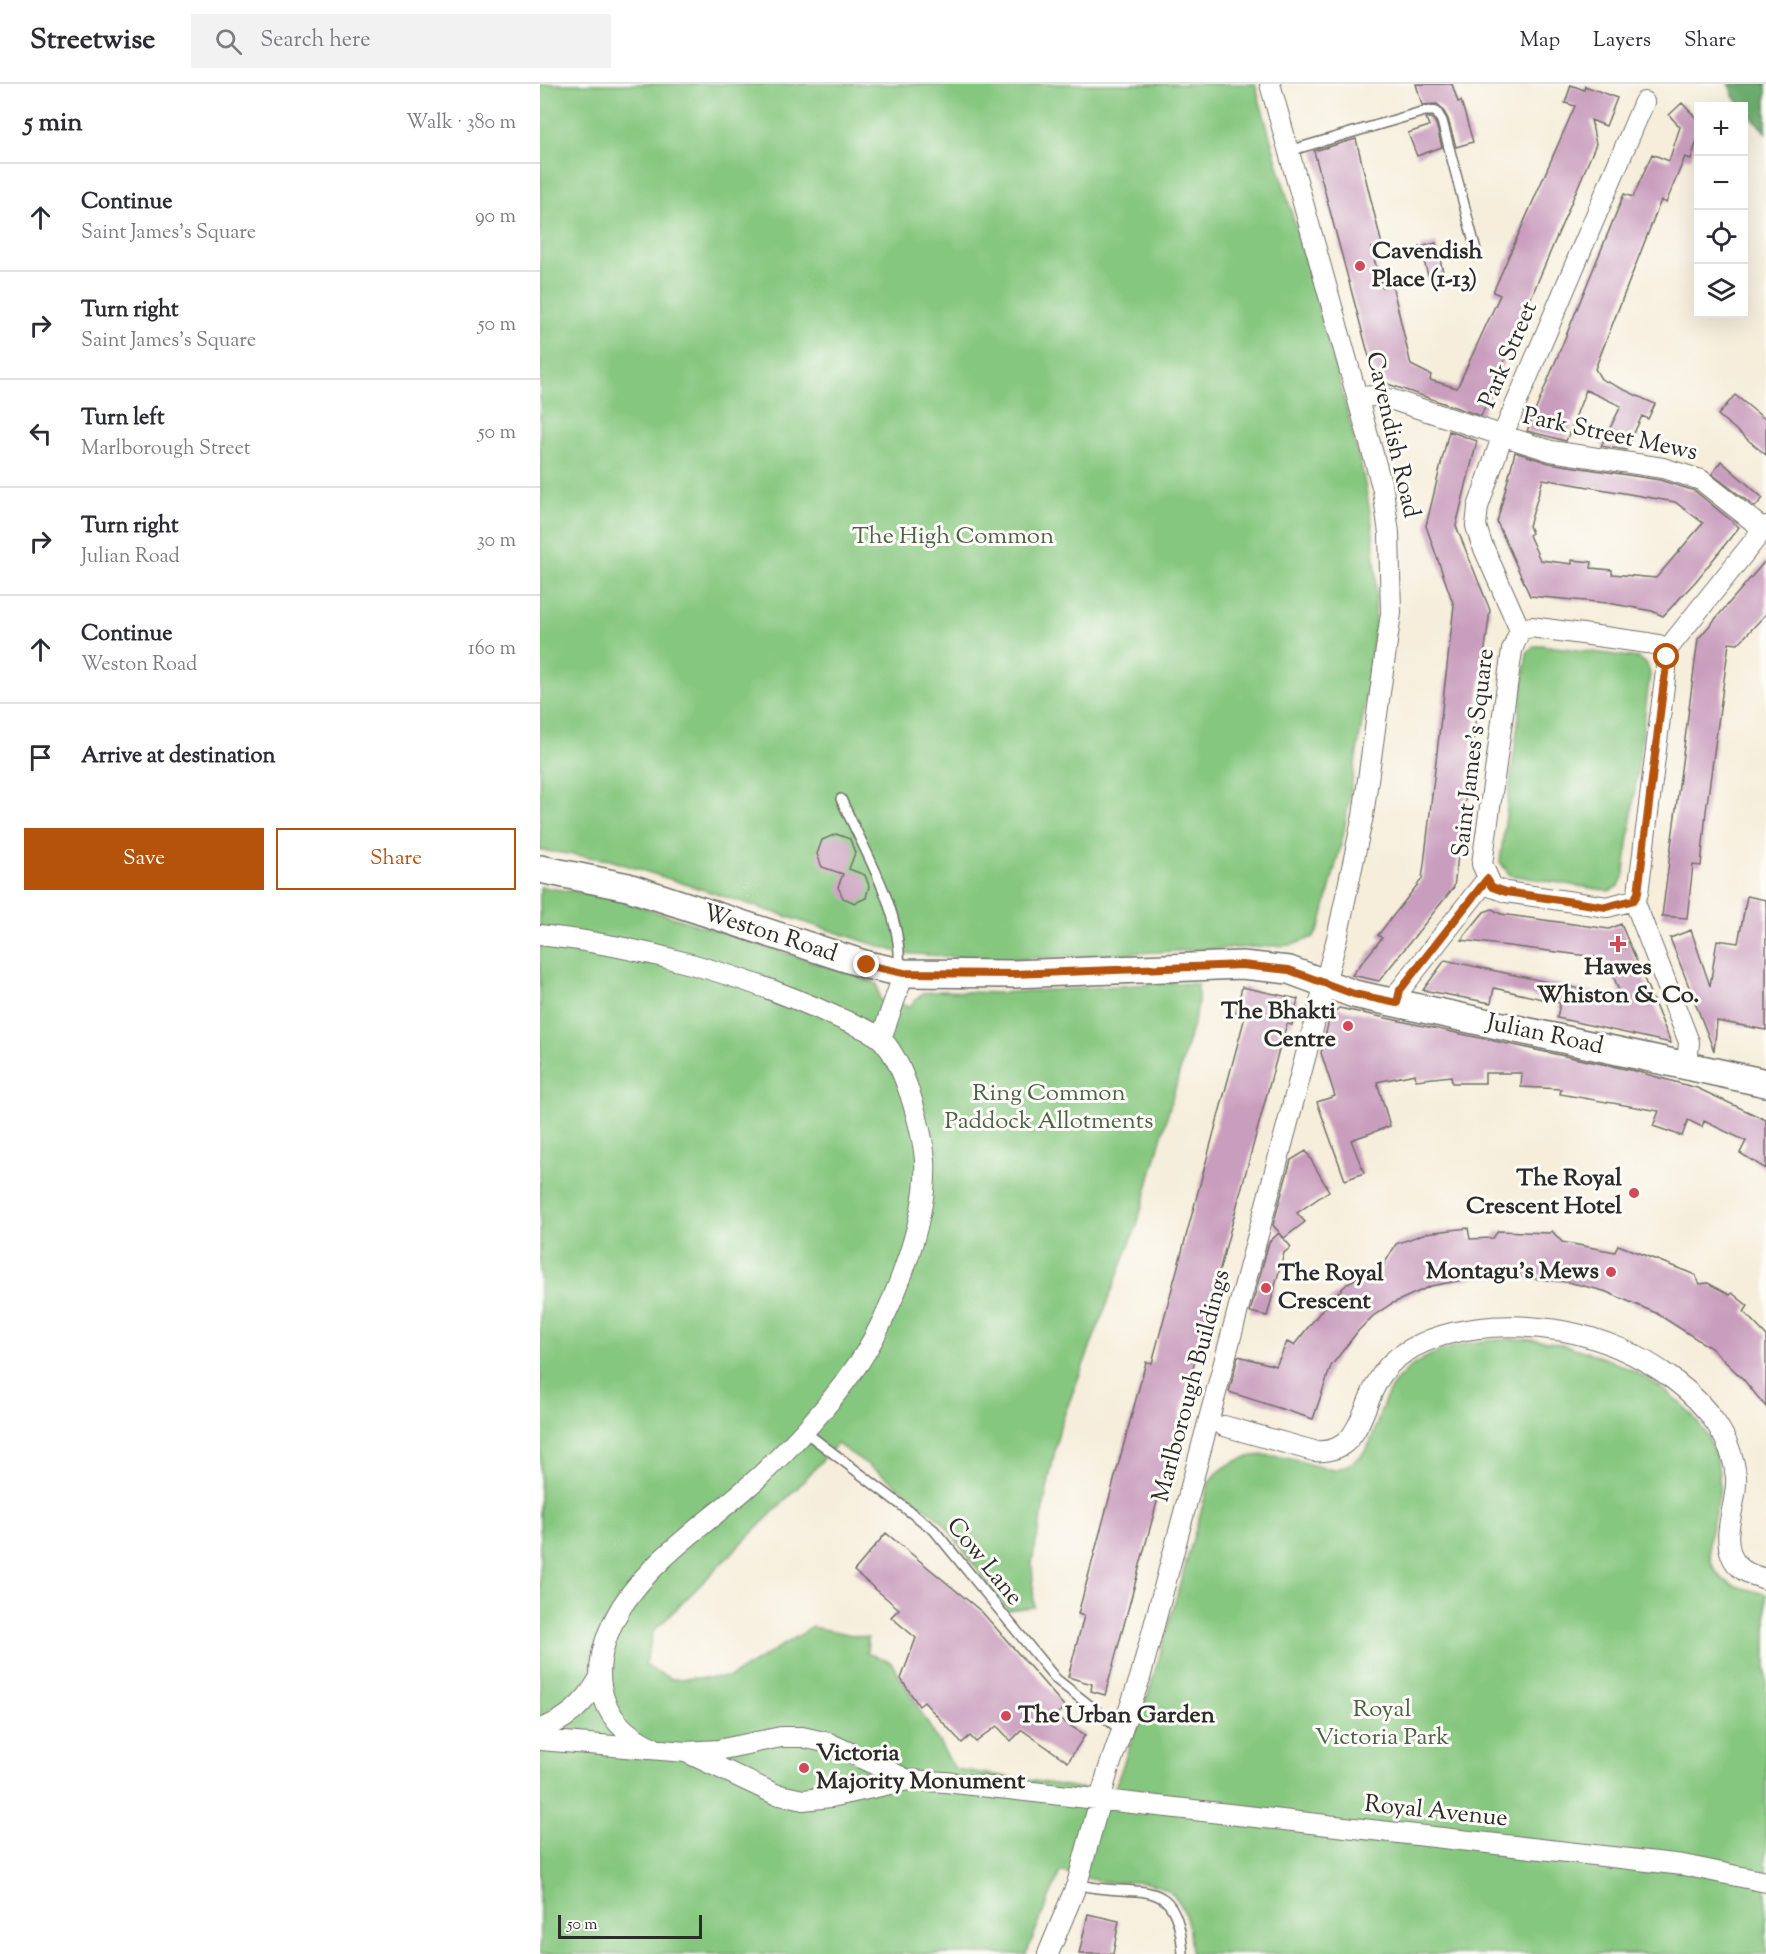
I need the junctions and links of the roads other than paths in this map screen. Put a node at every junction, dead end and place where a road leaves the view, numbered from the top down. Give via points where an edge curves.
1 (1270, 84) edge
2 (1644, 102) dead end
3 (1289, 151) junction
4 (1477, 254) dead end
5 (1358, 397) junction
6 (1502, 437) junction
7 (1765, 529) edge
8 (1520, 630) junction
9 (1666, 651) junction
10 (840, 800) dead end
11 (540, 869) edge
12 (1487, 879) junction
13 (1634, 900) junction
14 (540, 935) edge
15 (902, 973) junction
16 (1325, 983) junction
17 (1397, 1003) junction
18 (881, 1039) junction
19 (1687, 1066) junction
20 (1766, 1083) edge
21 (1224, 1426) dead end
22 (804, 1431) junction
23 (1766, 1579) edge
24 (599, 1679) junction
25 (540, 1729) edge
26 (1122, 1731) junction
27 (540, 1740) edge
28 (654, 1748) junction
29 (686, 1752) junction
30 (908, 1780) junction
31 (1100, 1800) junction
32 (1766, 1882) edge
33 (1077, 1884) junction
34 (1048, 1954) edge
35 (1183, 1954) edge

1 - 3 street, Cavendish Road
2 - 6 street, Park Street
3 - 4 lane via 1436,111 1442,121
3 - 5 street, Cavendish Road
5 - 6 street, Park Street Mews via 1393,400
5 - 16 street, Cavendish Road via 1383,490 1389,533 1391,613 1363,816
6 - 7 street, Park Street Mews via 1551,451 1663,468 1701,480
6 - 8 street, Park Street via 1478,507 1476,526
7 - 9 street
8 - 9 street, Saint James's Square via 1531,627 1648,643
8 - 12 street, Saint James's Square via 1512,650 1482,864
9 - 13 street
10 - 15 lane via 891,910
11 - 15 street, Weston Road via 628,887
12 - 13 street, Saint James's Square via 1492,887 1506,892 1606,907
12 - 17 street via 1400,990
13 - 19 street via 1689,1042
14 - 18 street via 611,944 672,958 820,1009
15 - 16 street, Weston Road via 1013,974 1242,965 1289,970
15 - 18 street
16 - 17 street, Julian Road
16 - 26 street, Marlborough Buildings via 1140,1678
17 - 19 street, Julian Road
18 - 22 street via 895,1058 920,1123 925,1163 916,1228 880,1328 854,1370
19 - 20 street, Julian Road
21 - 23 street via 1328,1453 1339,1449 1355,1434 1380,1375 1420,1344 1445,1335 1501,1326 1596,1338 1655,1368 1705,1406 1719,1425 1734,1461 1737,1481 1730,1553 1743,1571
22 - 24 street via 639,1585 622,1607 608,1637
22 - 26 lane, Cow Lane via 934,1530 1056,1679
24 - 25 street via 590,1695 571,1713
24 - 28 street via 607,1708 618,1724 633,1738
26 - 31 street, Marlborough Buildings
27 - 28 street
28 - 29 street
29 - 30 street via 802,1737 829,1743
29 - 30 street via 775,1794 803,1800
30 - 31 street, Royal Avenue
31 - 32 street, Royal Avenue via 1683,1865
31 - 33 street, Marlborough Buildings
33 - 34 street, Marlborough Buildings
33 - 35 lane via 1155,1893 1167,1899 1178,1916

